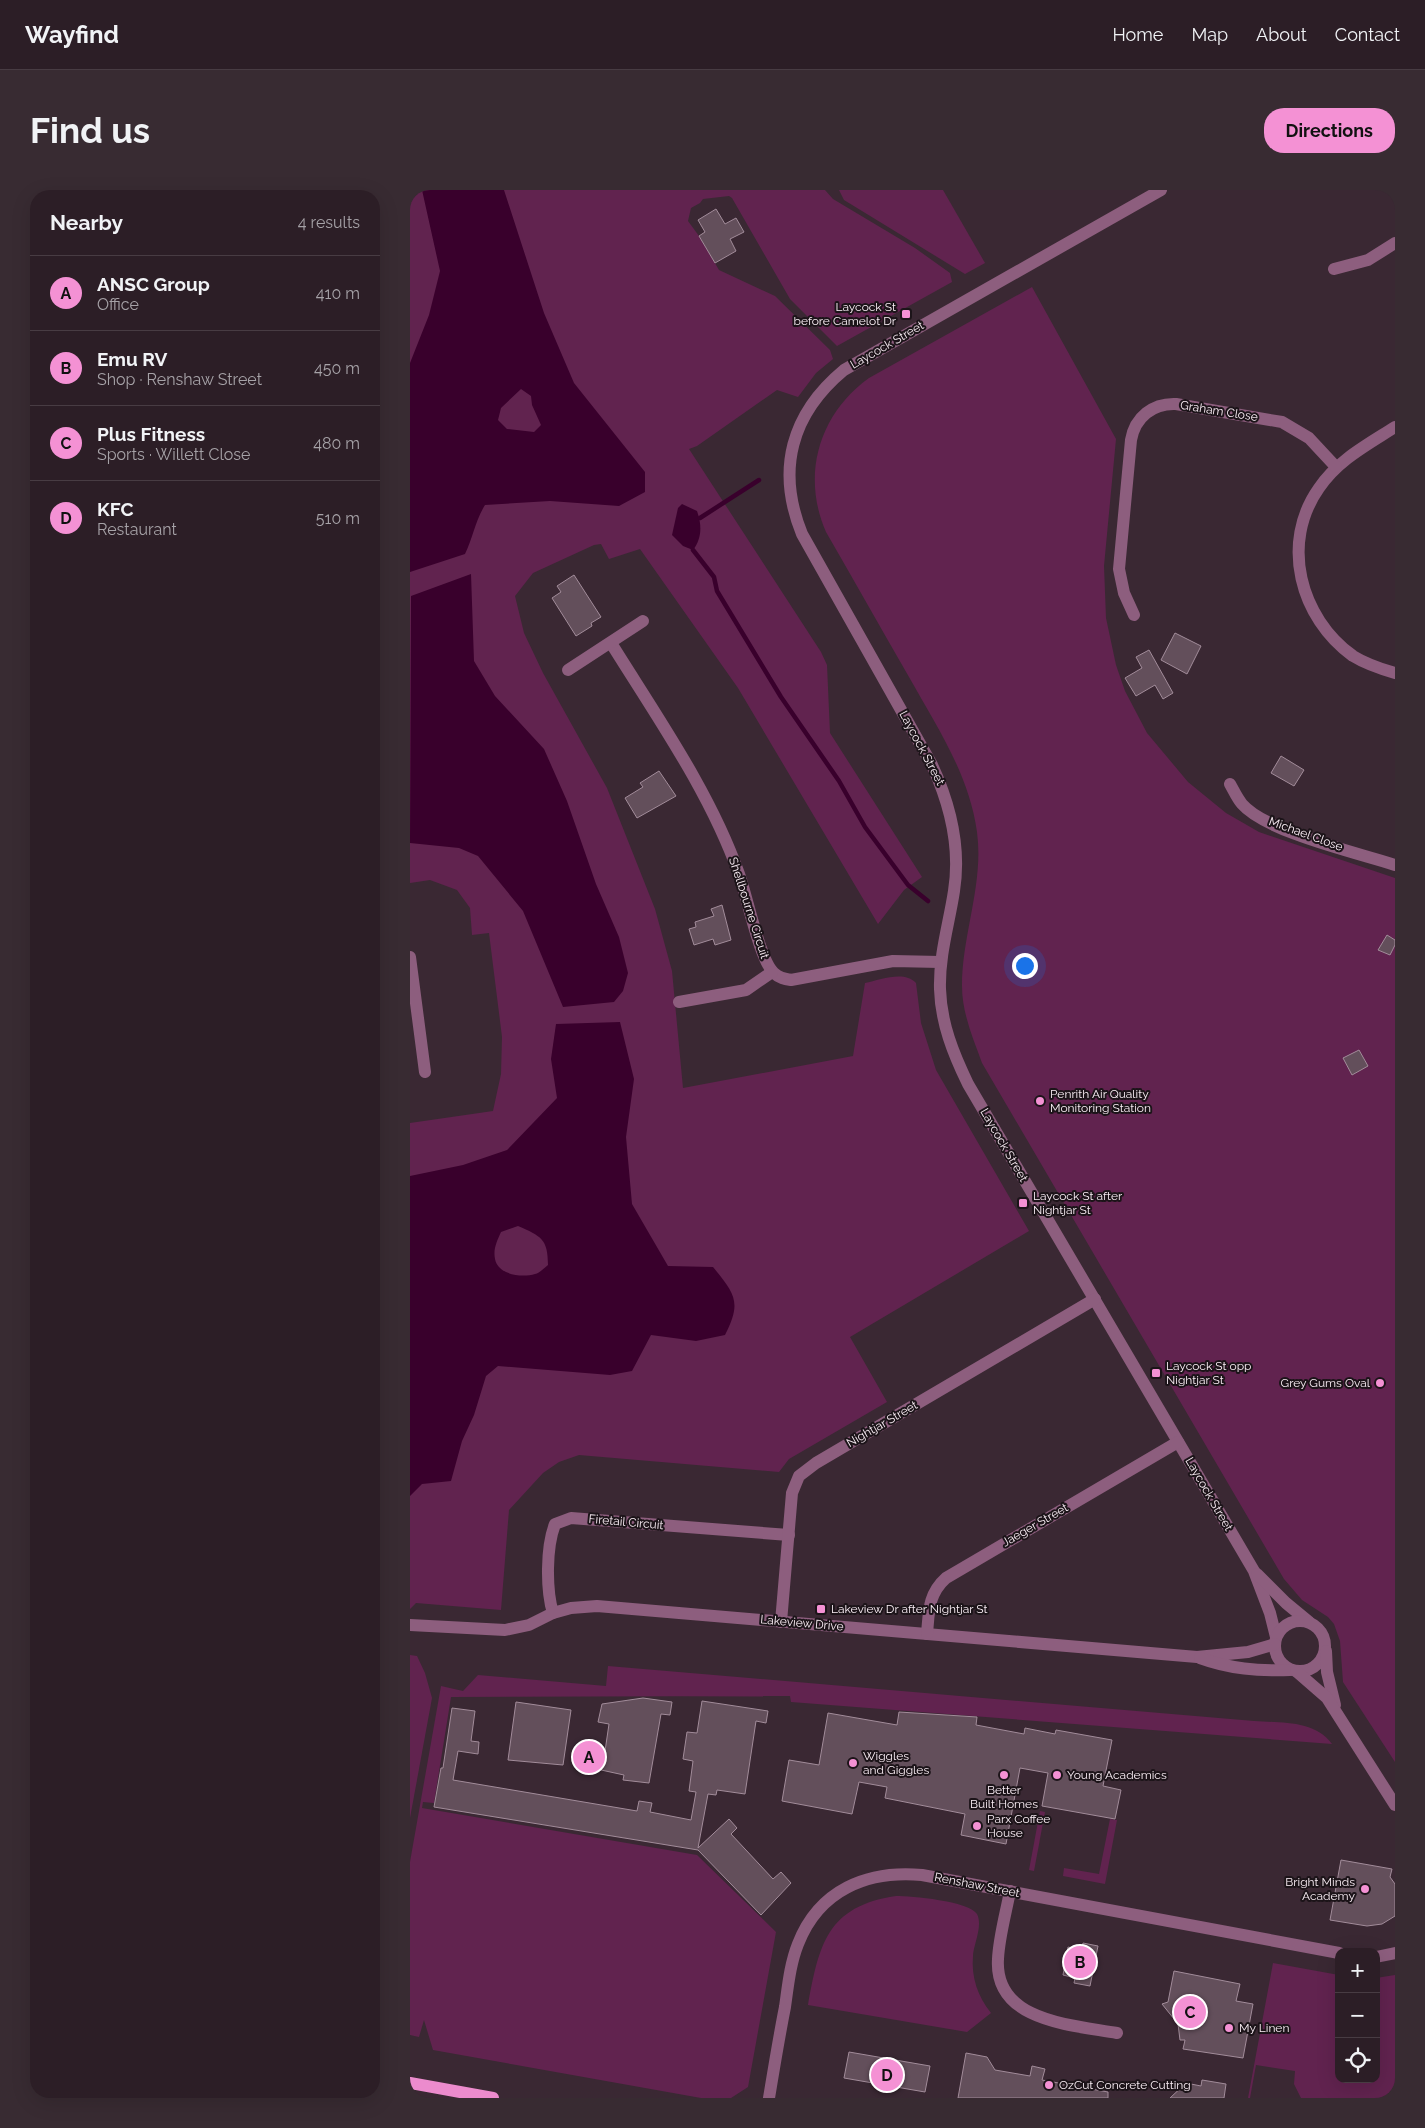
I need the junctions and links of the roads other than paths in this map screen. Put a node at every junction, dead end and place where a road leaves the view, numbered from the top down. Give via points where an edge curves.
1 (1161, 190) edge
2 (1146, 194) edge
3 (1395, 243) edge
4 (1334, 269) dead end
5 (1395, 427) edge
6 (1336, 468) junction
7 (1134, 615) dead end
8 (643, 621) dead end
9 (611, 643) junction
10 (568, 670) dead end
11 (1395, 673) edge
12 (1230, 784) dead end
13 (1395, 865) edge
14 (410, 957) edge
15 (940, 962) junction
16 (772, 972) junction
17 (412, 990) edge
18 (679, 1002) dead end
19 (415, 1028) edge
20 (425, 1072) dead end
21 (1095, 1299) junction
22 (1178, 1442) junction
23 (788, 1535) junction
24 (1254, 1571) junction
25 (553, 1613) junction
26 (781, 1622) junction
27 (1313, 1624) junction
28 (410, 1625) edge
29 (927, 1634) junction
30 (1275, 1641) junction
31 (1325, 1647) junction
32 (1197, 1657) junction
33 (1293, 1670) junction
34 (1337, 1712) junction
35 (1395, 1805) edge
36 (1010, 1891) junction
37 (1335, 1952) edge
38 (1395, 1953) edge
39 (1380, 1956) edge
40 (1118, 2033) dead end
41 (410, 2083) edge
42 (494, 2098) edge
43 (769, 2098) edge

1 - 2 street, Laycock Street
2 - 15 street, Laycock Street via 844,370 815,397 798,428 793,445 788,481 802,534 944,789 955,839 954,890
3 - 4 street via 1368,260
5 - 6 street
6 - 7 street, Graham Close via 1309,438 1282,422 1176,404 1163,404 1146,413 1137,422 1130,440 1119,569 1120,583
6 - 11 street via 1318,490 1304,519 1299,550 1303,588 1314,614 1334,640 1362,661
8 - 9 street
9 - 10 street
9 - 16 street, Shellbourne Circuit via 714,816 732,854 765,962
12 - 13 street, Michael Close via 1247,809 1274,824
14 - 17 street
15 - 16 street, Shellbourne Circuit via 893,961 791,980
15 - 21 street, Laycock Street via 942,1010 951,1049 968,1084
16 - 18 street via 746,990
17 - 19 street
19 - 20 street
21 - 22 street, Laycock Street
21 - 23 street, Nightjar Street via 806,1469 798,1476 792,1493
22 - 24 street, Laycock Street
22 - 29 street, Jaeger Street via 946,1578 936,1586 932,1595
23 - 25 street, Firetail Circuit via 565,1519 555,1524 552,1534 548,1590
23 - 26 street, Nightjar Street
24 - 27 street, Laycock Street via 1291,1608
24 - 30 street, Laycock Street via 1270,1613
25 - 26 street, Lakeview Drive via 597,1606
25 - 28 street, Lakeview Drive via 529,1625 505,1630
26 - 29 street, Lakeview Drive
27 - 30 street via 1291,1622
27 - 31 street via 1322,1634
29 - 32 street, Lakeview Drive
30 - 32 street, Lakeview Drive via 1248,1652
30 - 33 street via 1279,1661
31 - 33 street via 1315,1667 1304,1672
31 - 34 street via 1329,1684
32 - 33 street, Lakeview Drive via 1224,1667
33 - 34 street via 1327,1698
34 - 35 street
36 - 37 street, Renshaw Street
36 - 40 street via 997,1960 1007,1996 1018,2008 1033,2015
36 - 43 street, Renshaw Street via 922,1874 900,1873 860,1880 825,1903 797,1945
38 - 39 street
41 - 42 main road

